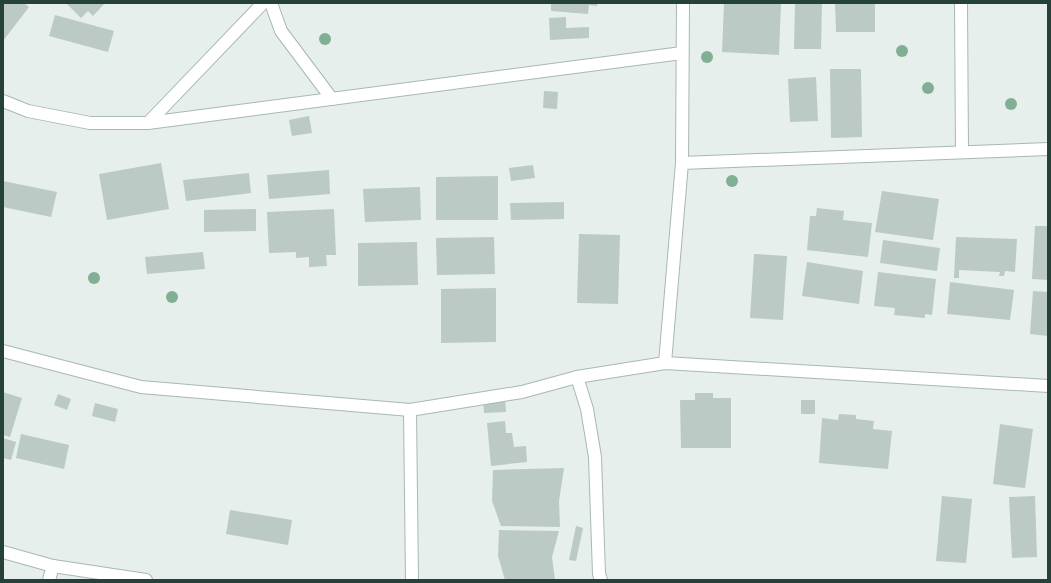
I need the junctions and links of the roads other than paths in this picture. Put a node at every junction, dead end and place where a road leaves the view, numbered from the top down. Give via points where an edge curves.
1 (263, 3) edge
2 (271, 3) edge
3 (683, 3) edge
4 (961, 3) edge
5 (682, 53) junction
6 (332, 99) junction
7 (3, 101) edge
8 (148, 123) junction
9 (1048, 149) edge
10 (962, 152) junction
11 (682, 163) junction
12 (3, 351) edge
13 (665, 363) junction
14 (577, 377) junction
15 (1048, 386) edge
16 (410, 410) junction
17 (3, 552) edge
18 (53, 566) junction
19 (49, 580) edge
20 (146, 580) edge
21 (412, 580) edge
22 (601, 580) edge

1 - 8 street
2 - 6 street via 281,32
3 - 5 street
4 - 10 street
5 - 6 street
5 - 11 street
6 - 8 street
7 - 8 street via 28,111 90,123
9 - 10 street
10 - 11 street
11 - 13 street
12 - 16 street via 141,387
13 - 14 street
13 - 15 street
14 - 16 street via 522,392
14 - 22 street via 587,409 594,457
16 - 21 street
17 - 18 street
18 - 19 street
18 - 20 street

